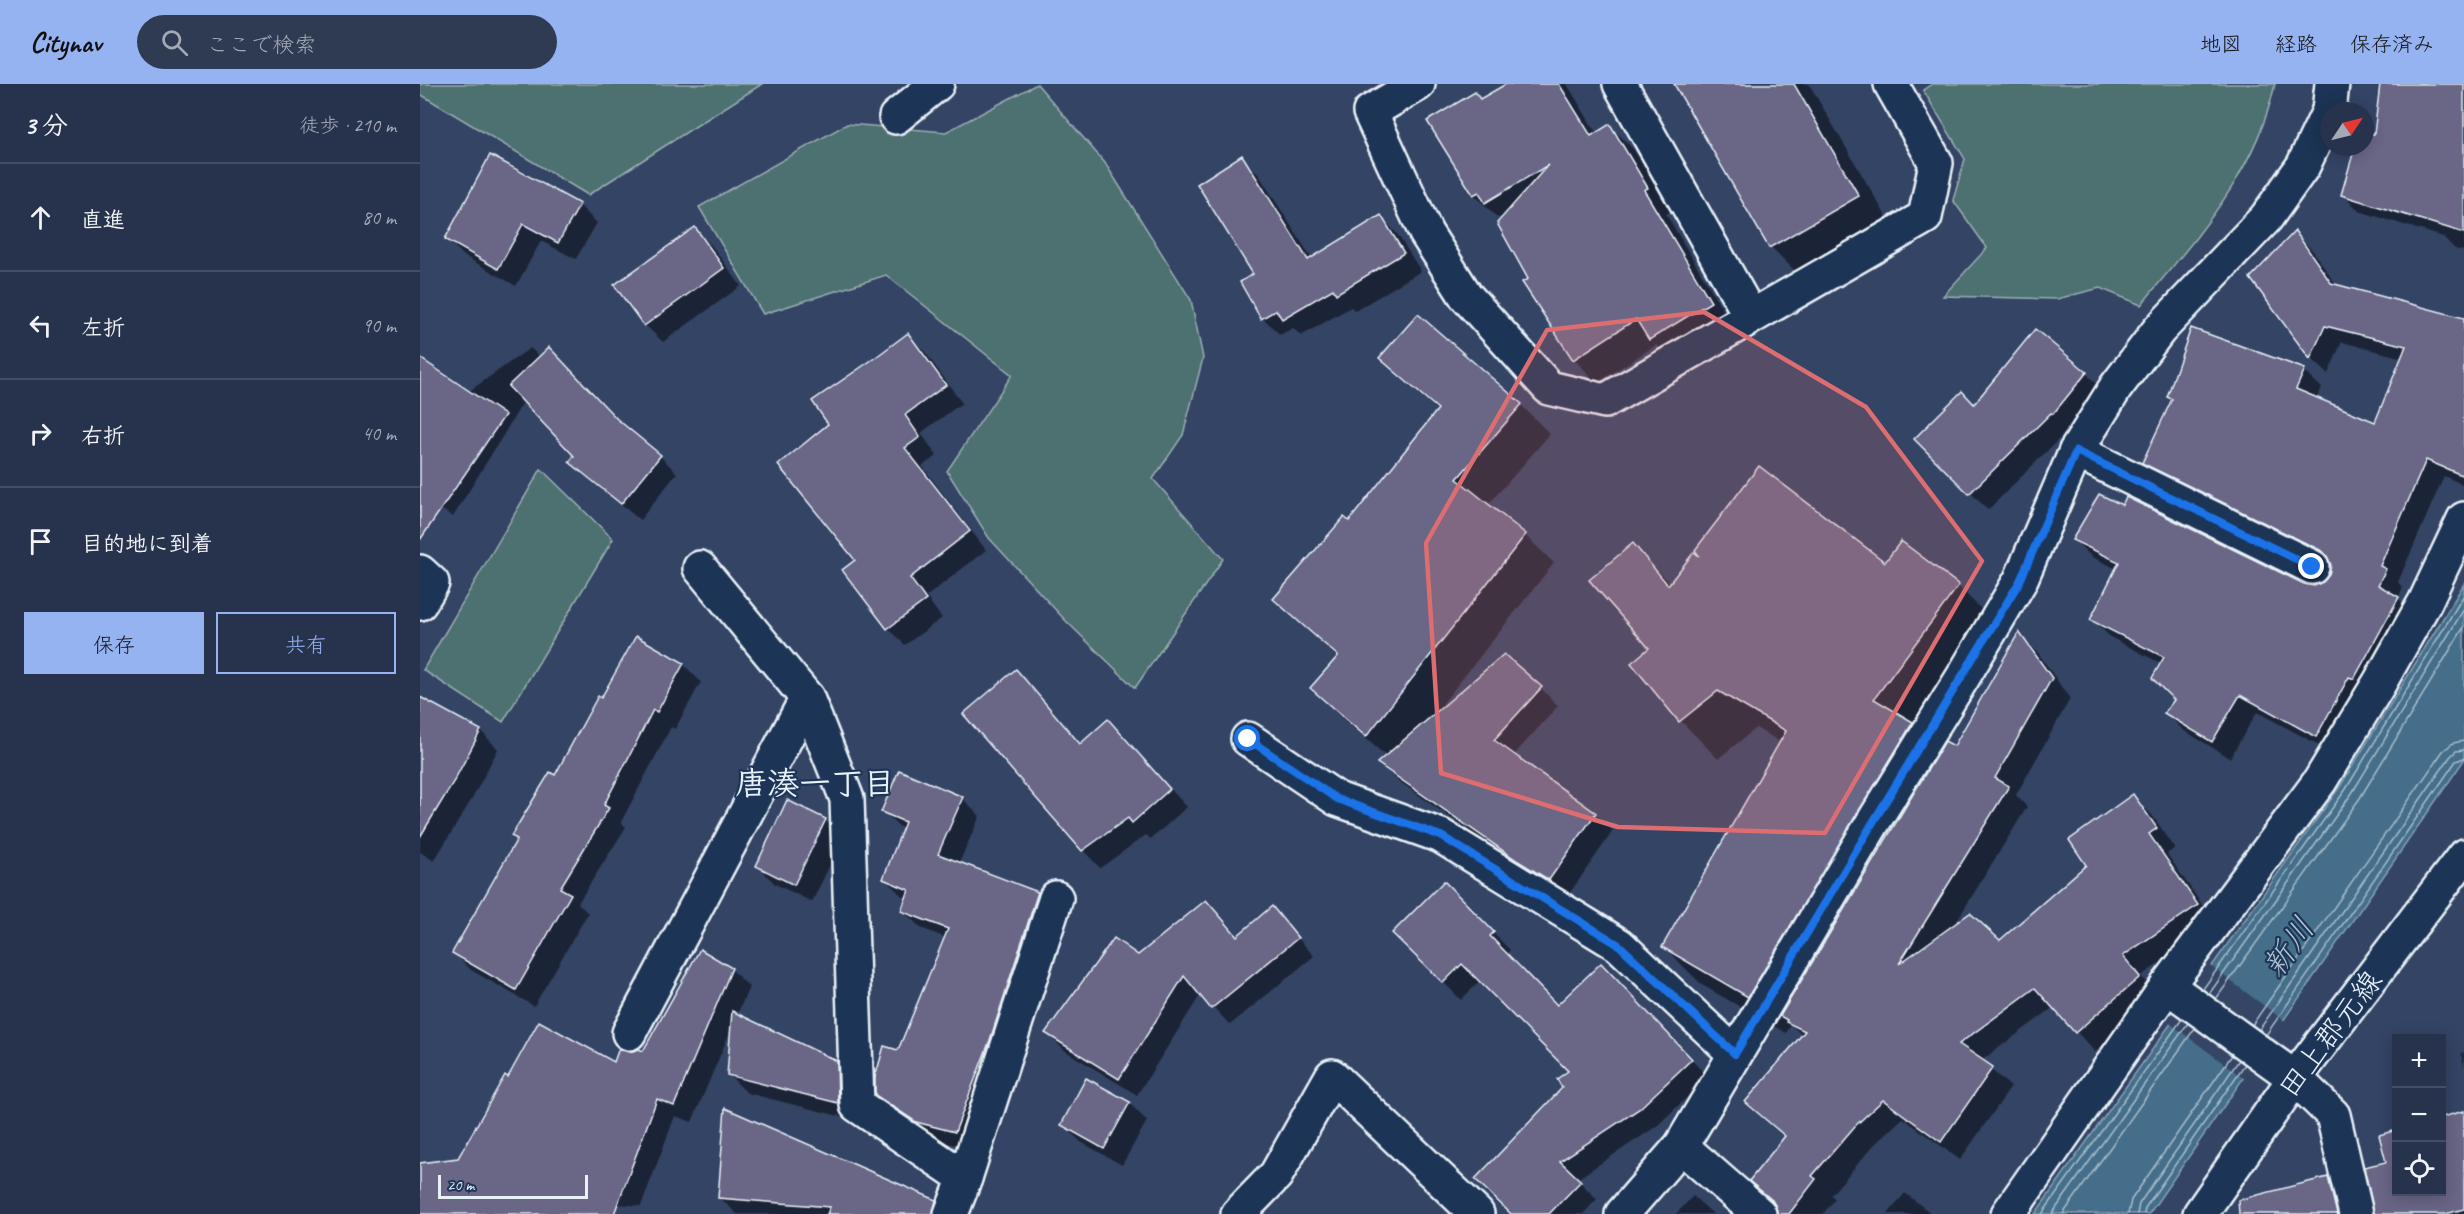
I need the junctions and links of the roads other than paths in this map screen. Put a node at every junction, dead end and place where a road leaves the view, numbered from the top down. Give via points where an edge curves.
1 (937, 84) edge
2 (1418, 84) edge
3 (1620, 84) edge
4 (1891, 84) edge
5 (2332, 84) edge
6 (2330, 102) edge
7 (896, 117) dead end
8 (2320, 130) edge
9 (1751, 317) junction
10 (2076, 451) junction
11 (2464, 519) edge
12 (2312, 567) dead end
13 (700, 568) dead end
14 (420, 572) edge
15 (420, 603) edge
16 (807, 698) junction
17 (1248, 739) dead end
18 (2464, 856) edge
19 (1056, 898) dead end
20 (2167, 986) junction
21 (629, 1033) dead end
22 (1735, 1054) junction
23 (2295, 1078) junction
24 (1681, 1146) junction
25 (965, 1178) junction
26 (951, 1214) edge
27 (1238, 1214) edge
28 (1478, 1214) edge
29 (1622, 1214) edge
30 (1759, 1214) edge
31 (2008, 1214) edge
32 (2200, 1214) edge
33 (2355, 1214) edge

1 - 7 street
2 - 9 street via 1370,112 1426,232 1466,296 1549,388 1605,401
3 - 9 street
4 - 9 street via 1936,163 1925,217
5 - 6 street
8 - 10 street via 2303,165 2266,218 2159,330 2116,387
10 - 12 street
10 - 22 street via 2020,581
11 - 20 street via 2425,602 2320,781
13 - 16 street
14 - 15 street via 432,583
16 - 21 street
16 - 25 street via 847,799 857,1105
17 - 22 street via 1337,799 1441,836 1619,945
18 - 23 street, 田上郡元線
19 - 25 street
20 - 23 street
20 - 31 street
22 - 24 street
23 - 32 street, 田上郡元線
23 - 33 street via 2332,1115
24 - 29 street
24 - 30 street
25 - 26 street
27 - 28 street via 1276,1175 1332,1076

